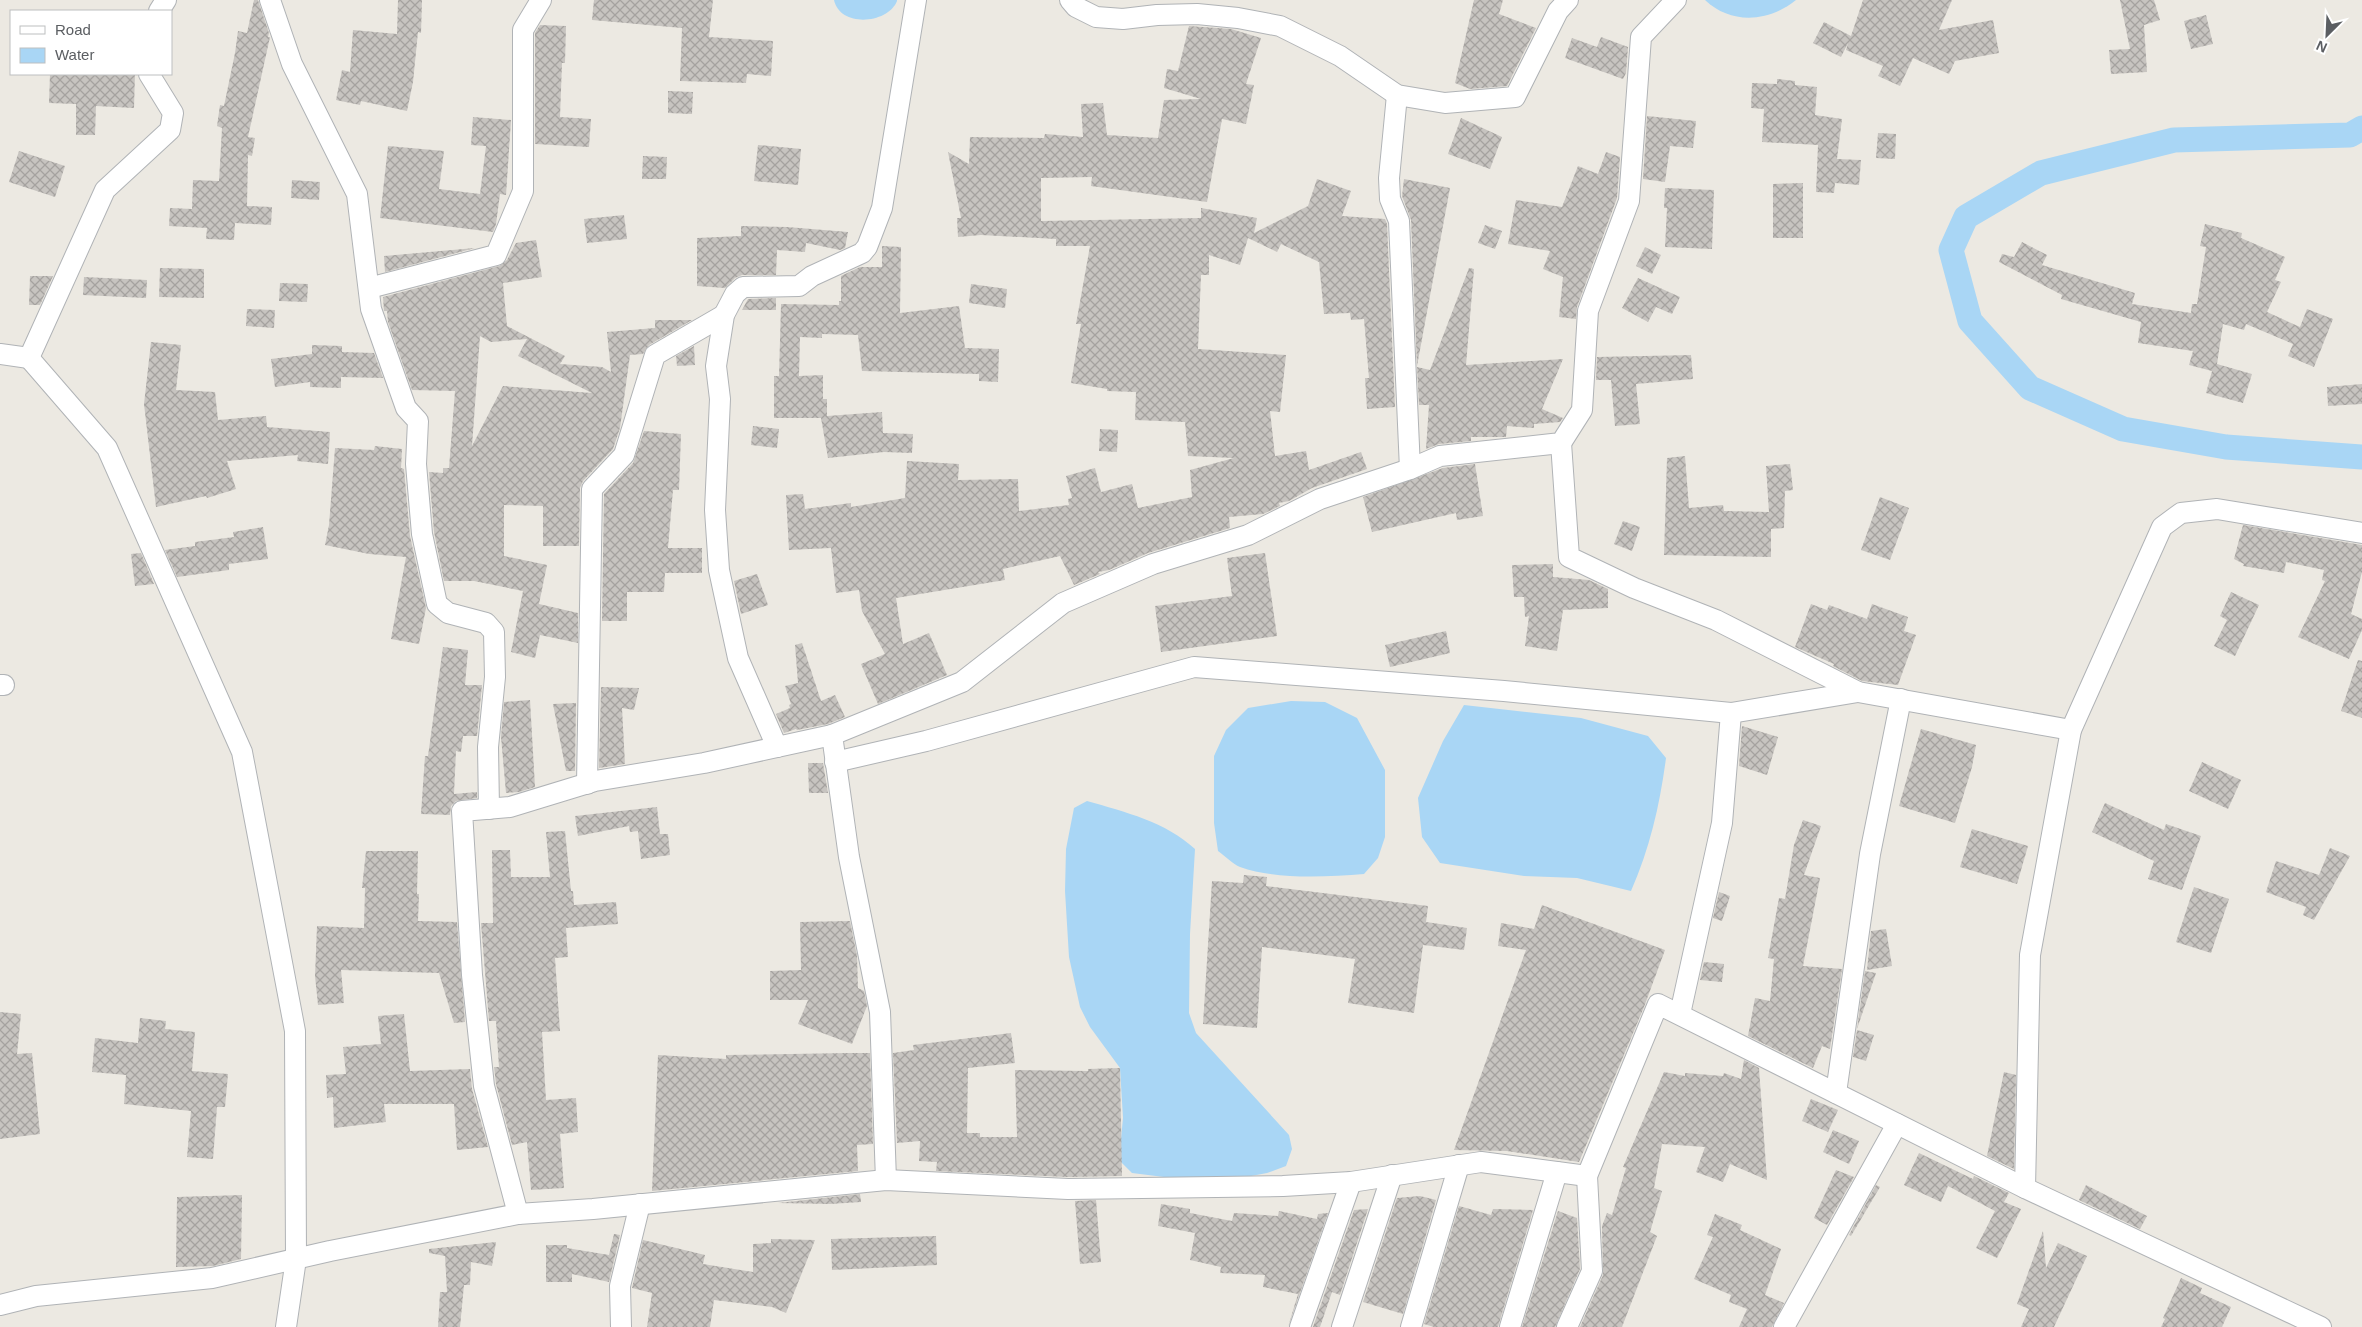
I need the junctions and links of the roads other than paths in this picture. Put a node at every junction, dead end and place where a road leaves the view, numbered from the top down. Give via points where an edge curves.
1 (270, 0) edge
2 (541, 0) edge
3 (916, 0) edge
4 (1070, 0) edge
5 (1568, 0) edge
6 (1676, 0) edge
7 (151, 75) edge
8 (1397, 96) junction
9 (368, 288) junction
10 (724, 315) junction
11 (0, 354) edge
12 (29, 358) junction
13 (1561, 443) junction
14 (1410, 469) junction
15 (2362, 533) edge
16 (1858, 692) junction
17 (1901, 699) junction
18 (1731, 712) junction
19 (2071, 730) junction
20 (832, 735) junction
21 (777, 747) junction
22 (835, 762) junction
23 (587, 784) junction
24 (489, 809) junction
25 (1680, 1014) junction
26 (1836, 1093) junction
27 (1897, 1124) junction
28 (1459, 1165) junction
29 (1558, 1172) junction
30 (1392, 1175) junction
31 (1587, 1176) junction
32 (886, 1180) junction
33 (1351, 1182) junction
34 (2025, 1188) junction
35 (640, 1204) junction
36 (518, 1214) junction
37 (296, 1259) junction
38 (0, 1305) edge
39 (286, 1327) edge
40 (622, 1327) edge
41 (1300, 1327) edge
42 (1342, 1327) edge
43 (1411, 1327) edge
44 (1510, 1327) edge
45 (1567, 1327) edge
46 (1784, 1327) edge
47 (2321, 1327) edge

1 - 9 street via 292,64 357,194
2 - 9 street via 523,30 523,191 496,256
3 - 10 street via 882,208 867,247 862,253 812,276 799,286 744,287 735,294
4 - 8 street via 1076,7 1096,17 1123,19 1197,14 1280,26 1340,56
5 - 8 street via 1558,11 1515,97 1445,103
6 - 13 street via 1641,37 1629,202 1588,311 1582,410
7 - 12 street via 173,113 170,130 105,190
8 - 14 street via 1389,178 1390,199 1399,222
9 - 24 street via 371,309 406,408 418,421 416,464 422,534 437,604 448,613 486,623 494,632 495,677 487,756
10 - 21 street via 716,366 720,399 715,510 720,570 738,658
10 - 23 street via 655,355 624,455 592,489
11 - 12 street
12 - 37 street via 107,448 242,752 295,1031
13 - 14 street via 1440,456
13 - 16 street via 1569,557 1634,588 1716,620
14 - 20 street via 1320,499 1248,535 1154,564 1063,603 962,682
15 - 19 street via 2217,508 2181,513 2162,527
16 - 17 street
16 - 18 street
17 - 19 street
17 - 26 street via 1870,854
18 - 22 street via 1194,667 926,741
18 - 25 street via 1722,823
19 - 34 street via 2030,955
20 - 21 street
20 - 22 street
21 - 23 street
22 - 32 street via 849,857 880,1012
23 - 24 street via 510,807
24 - 36 street via 462,810 469,936 484,1086
25 - 26 street
25 - 31 street via 1658,1004
26 - 27 street
27 - 34 street
27 - 46 street
28 - 29 street via 1481,1162
28 - 30 street
28 - 43 street
29 - 31 street
29 - 44 street
30 - 33 street
30 - 42 street
31 - 45 street via 1592,1270
32 - 33 street via 1068,1189
32 - 35 street
33 - 41 street
34 - 47 street
35 - 36 street
35 - 40 street via 620,1286
36 - 37 street
37 - 38 street via 212,1278 36,1296
37 - 39 street

